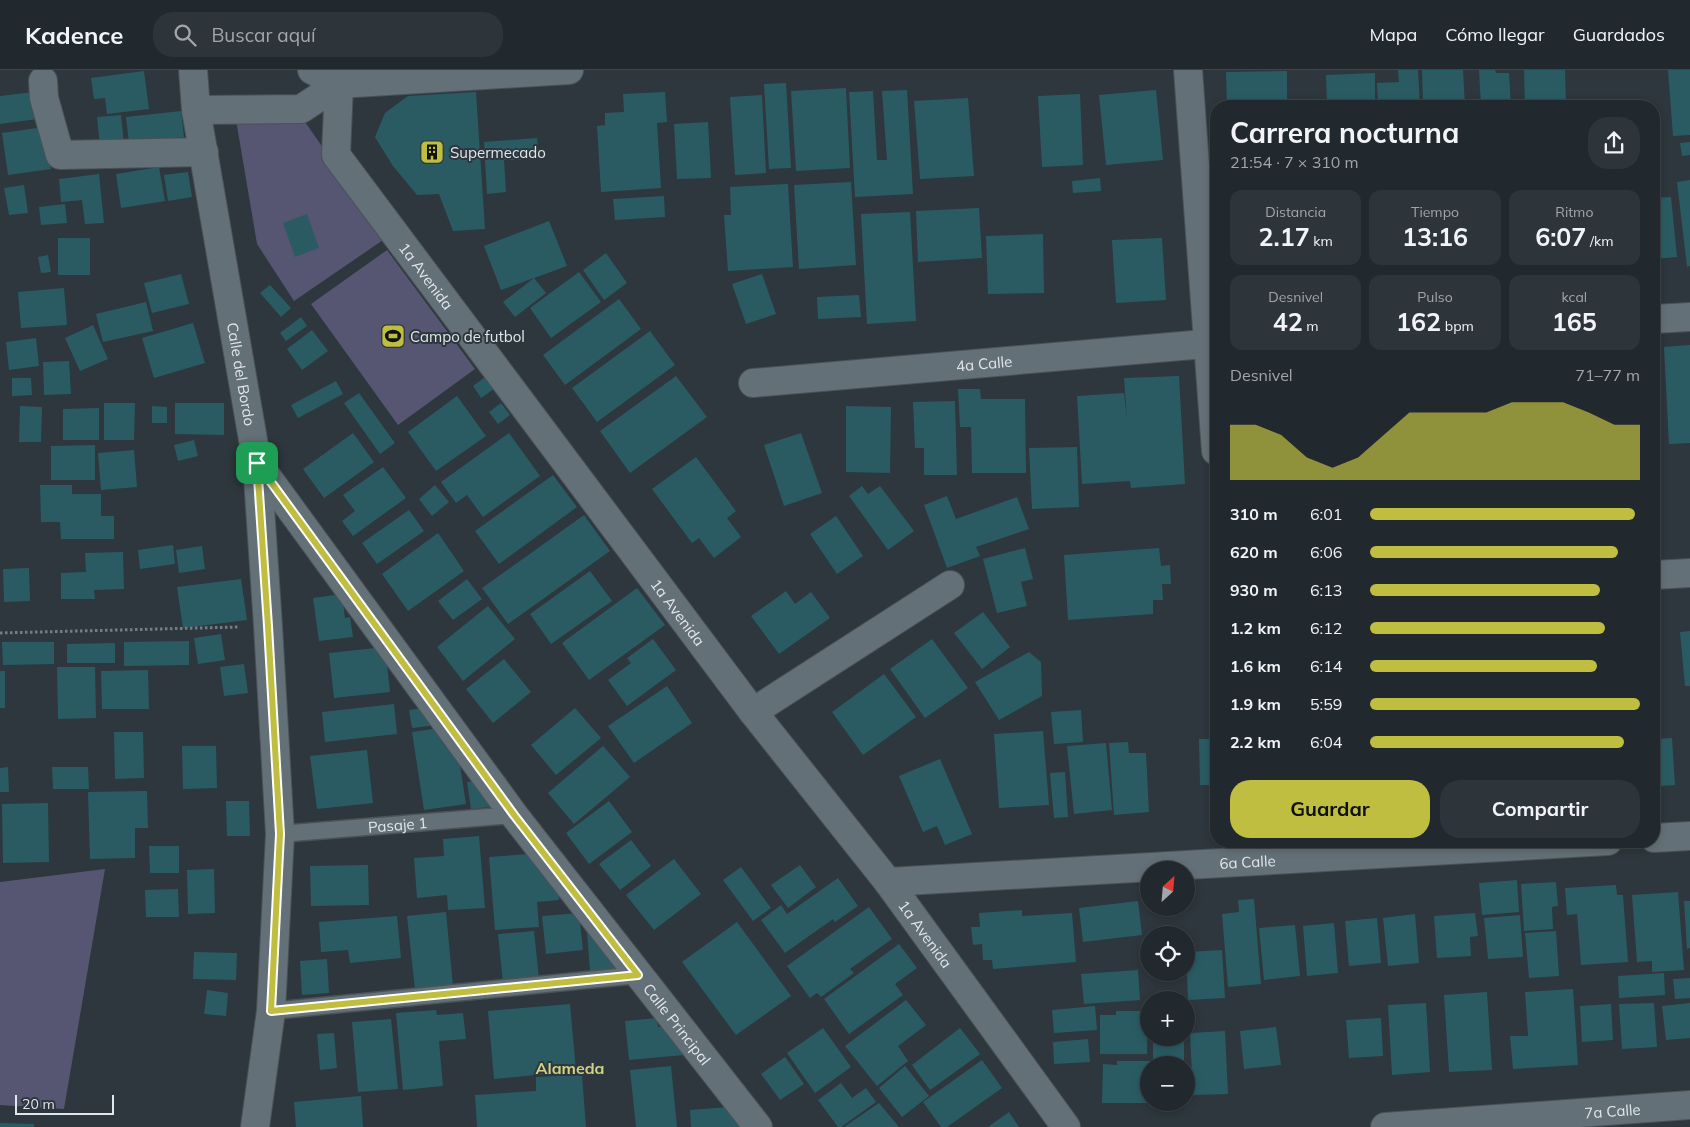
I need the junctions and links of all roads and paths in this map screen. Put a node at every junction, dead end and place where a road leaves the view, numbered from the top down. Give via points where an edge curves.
1 (193, 70) edge
2 (312, 70) edge
3 (569, 70) edge
4 (1188, 70) edge
5 (43, 81) dead end
6 (339, 84) junction
7 (196, 110) junction
8 (204, 152) junction
9 (1210, 310) edge
10 (1690, 316) edge
11 (1660, 318) edge
12 (1210, 343) edge
13 (753, 383) dead end
14 (257, 463) junction
15 (1690, 572) edge
16 (1660, 574) edge
17 (950, 585) dead end
18 (268, 626) junction
19 (0, 633) edge
20 (753, 712) junction
21 (514, 815) junction
22 (280, 834) junction
23 (1690, 836) edge
24 (1660, 838) edge
25 (1467, 848) edge
26 (888, 882) junction
27 (638, 975) junction
28 (271, 1011) junction
29 (1690, 1105) edge
30 (255, 1127) edge
31 (758, 1127) edge
32 (1066, 1127) edge
33 (1385, 1127) edge

1 - 7 street, Calle del Bordo
2 - 6 street
3 - 6 street
4 - 9 street
5 - 8 street via 44,98 60,155
6 - 7 street via 301,109
6 - 20 street, 1a Avenida via 336,155
7 - 8 street, Calle del Bordo
8 - 14 street, Calle del Bordo
10 - 11 street
12 - 13 street, 4a Calle
14 - 18 street, Calle del Bordo
14 - 21 street, Calle Principal
15 - 16 street
17 - 20 street
18 - 19 path
18 - 22 street, Calle del Bordo
20 - 26 street, 1a Avenida
21 - 22 lane, Pasaje 1
21 - 27 street, Calle Principal
22 - 28 street, Calle del Bordo
23 - 24 street
25 - 26 street, 6a Calle
26 - 32 street, 1a Avenida
27 - 28 lane
27 - 31 street, Calle Principal
28 - 30 street, Calle del Bordo
29 - 33 street, 7a Calle

